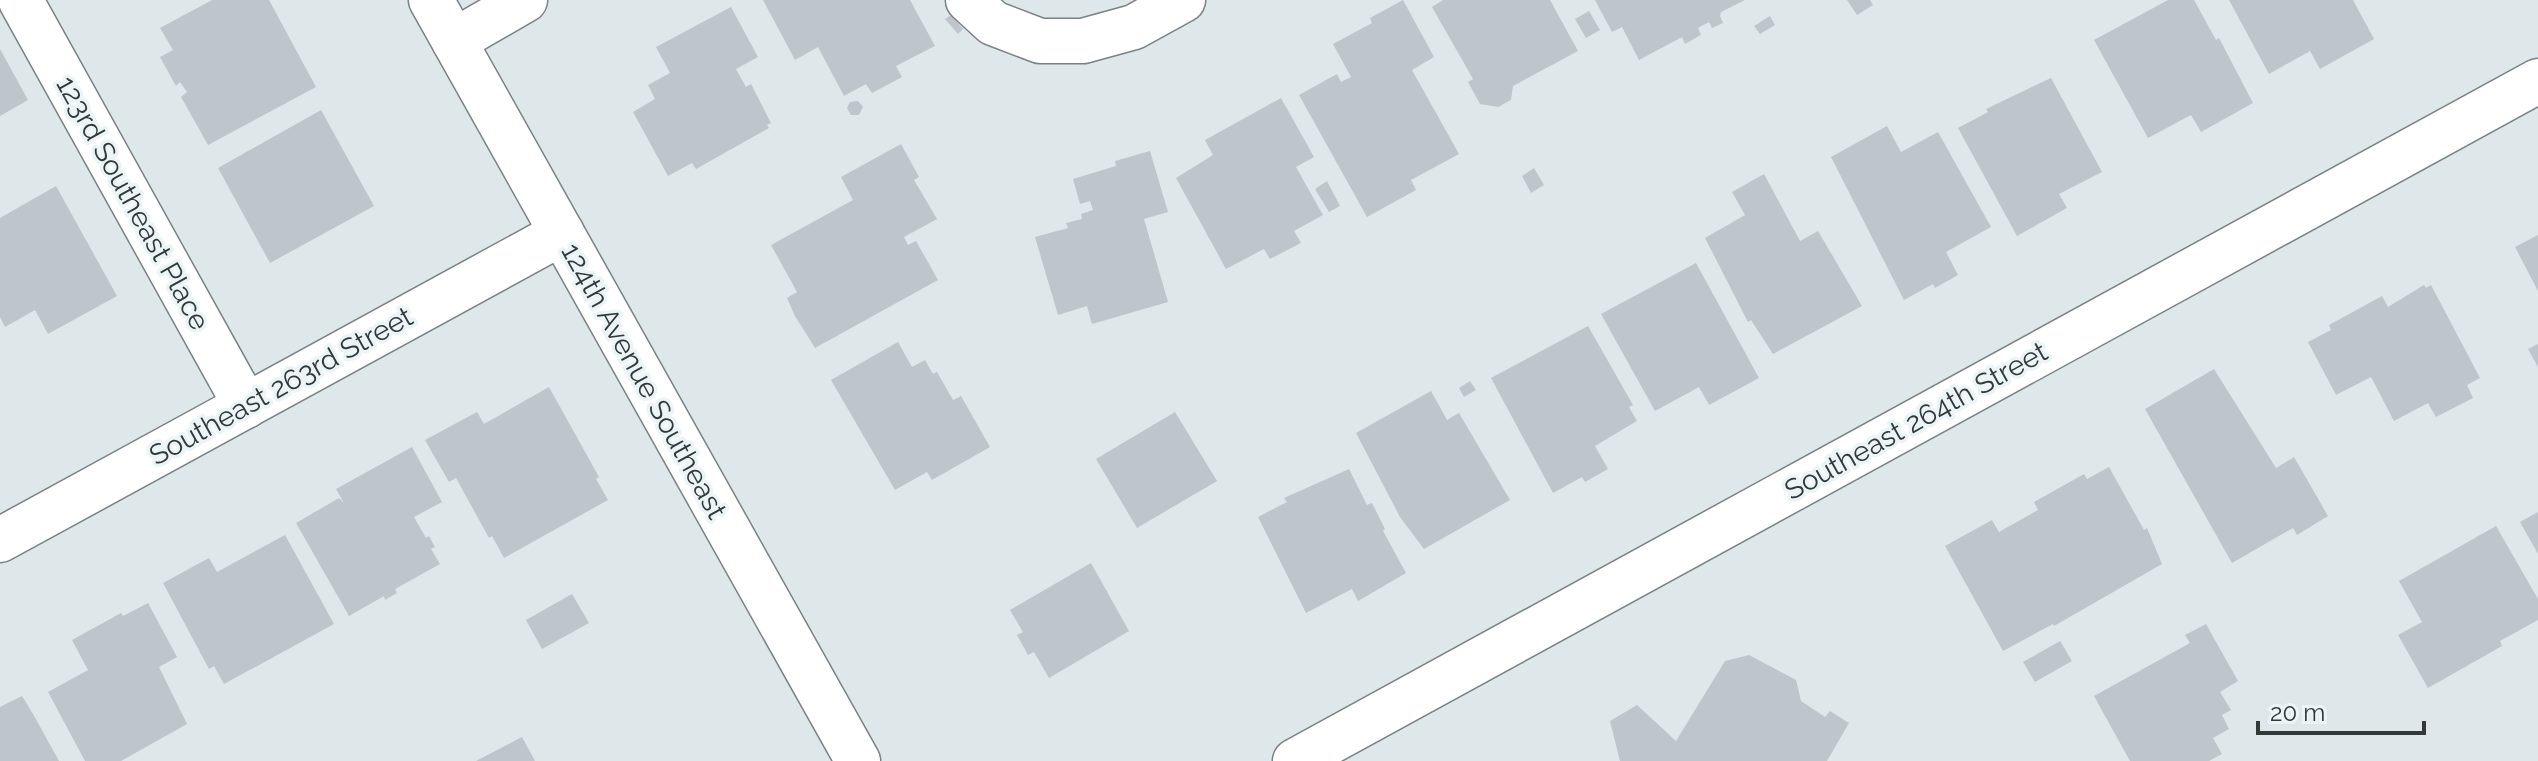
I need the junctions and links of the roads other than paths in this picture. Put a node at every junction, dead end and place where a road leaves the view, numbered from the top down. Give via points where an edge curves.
1 (431, 0) edge
2 (525, 0) edge
3 (968, 0) edge
4 (1183, 0) edge
5 (21, 1) edge
6 (454, 41) junction
7 (2538, 81) edge
8 (562, 233) junction
9 (246, 406) junction
10 (0, 540) edge
11 (858, 761) edge
12 (1295, 761) edge

1 - 6 street, 124th Avenue Southeast
2 - 6 street
3 - 4 street via 993,23 1040,41 1083,41 1134,27
5 - 9 street, 123rd Southeast Place
6 - 8 street, 124th Avenue Southeast
7 - 12 street, Southeast 264th Street
8 - 9 street, Southeast 263rd Street
8 - 11 street, 124th Avenue Southeast
9 - 10 street, Southeast 263rd Street

